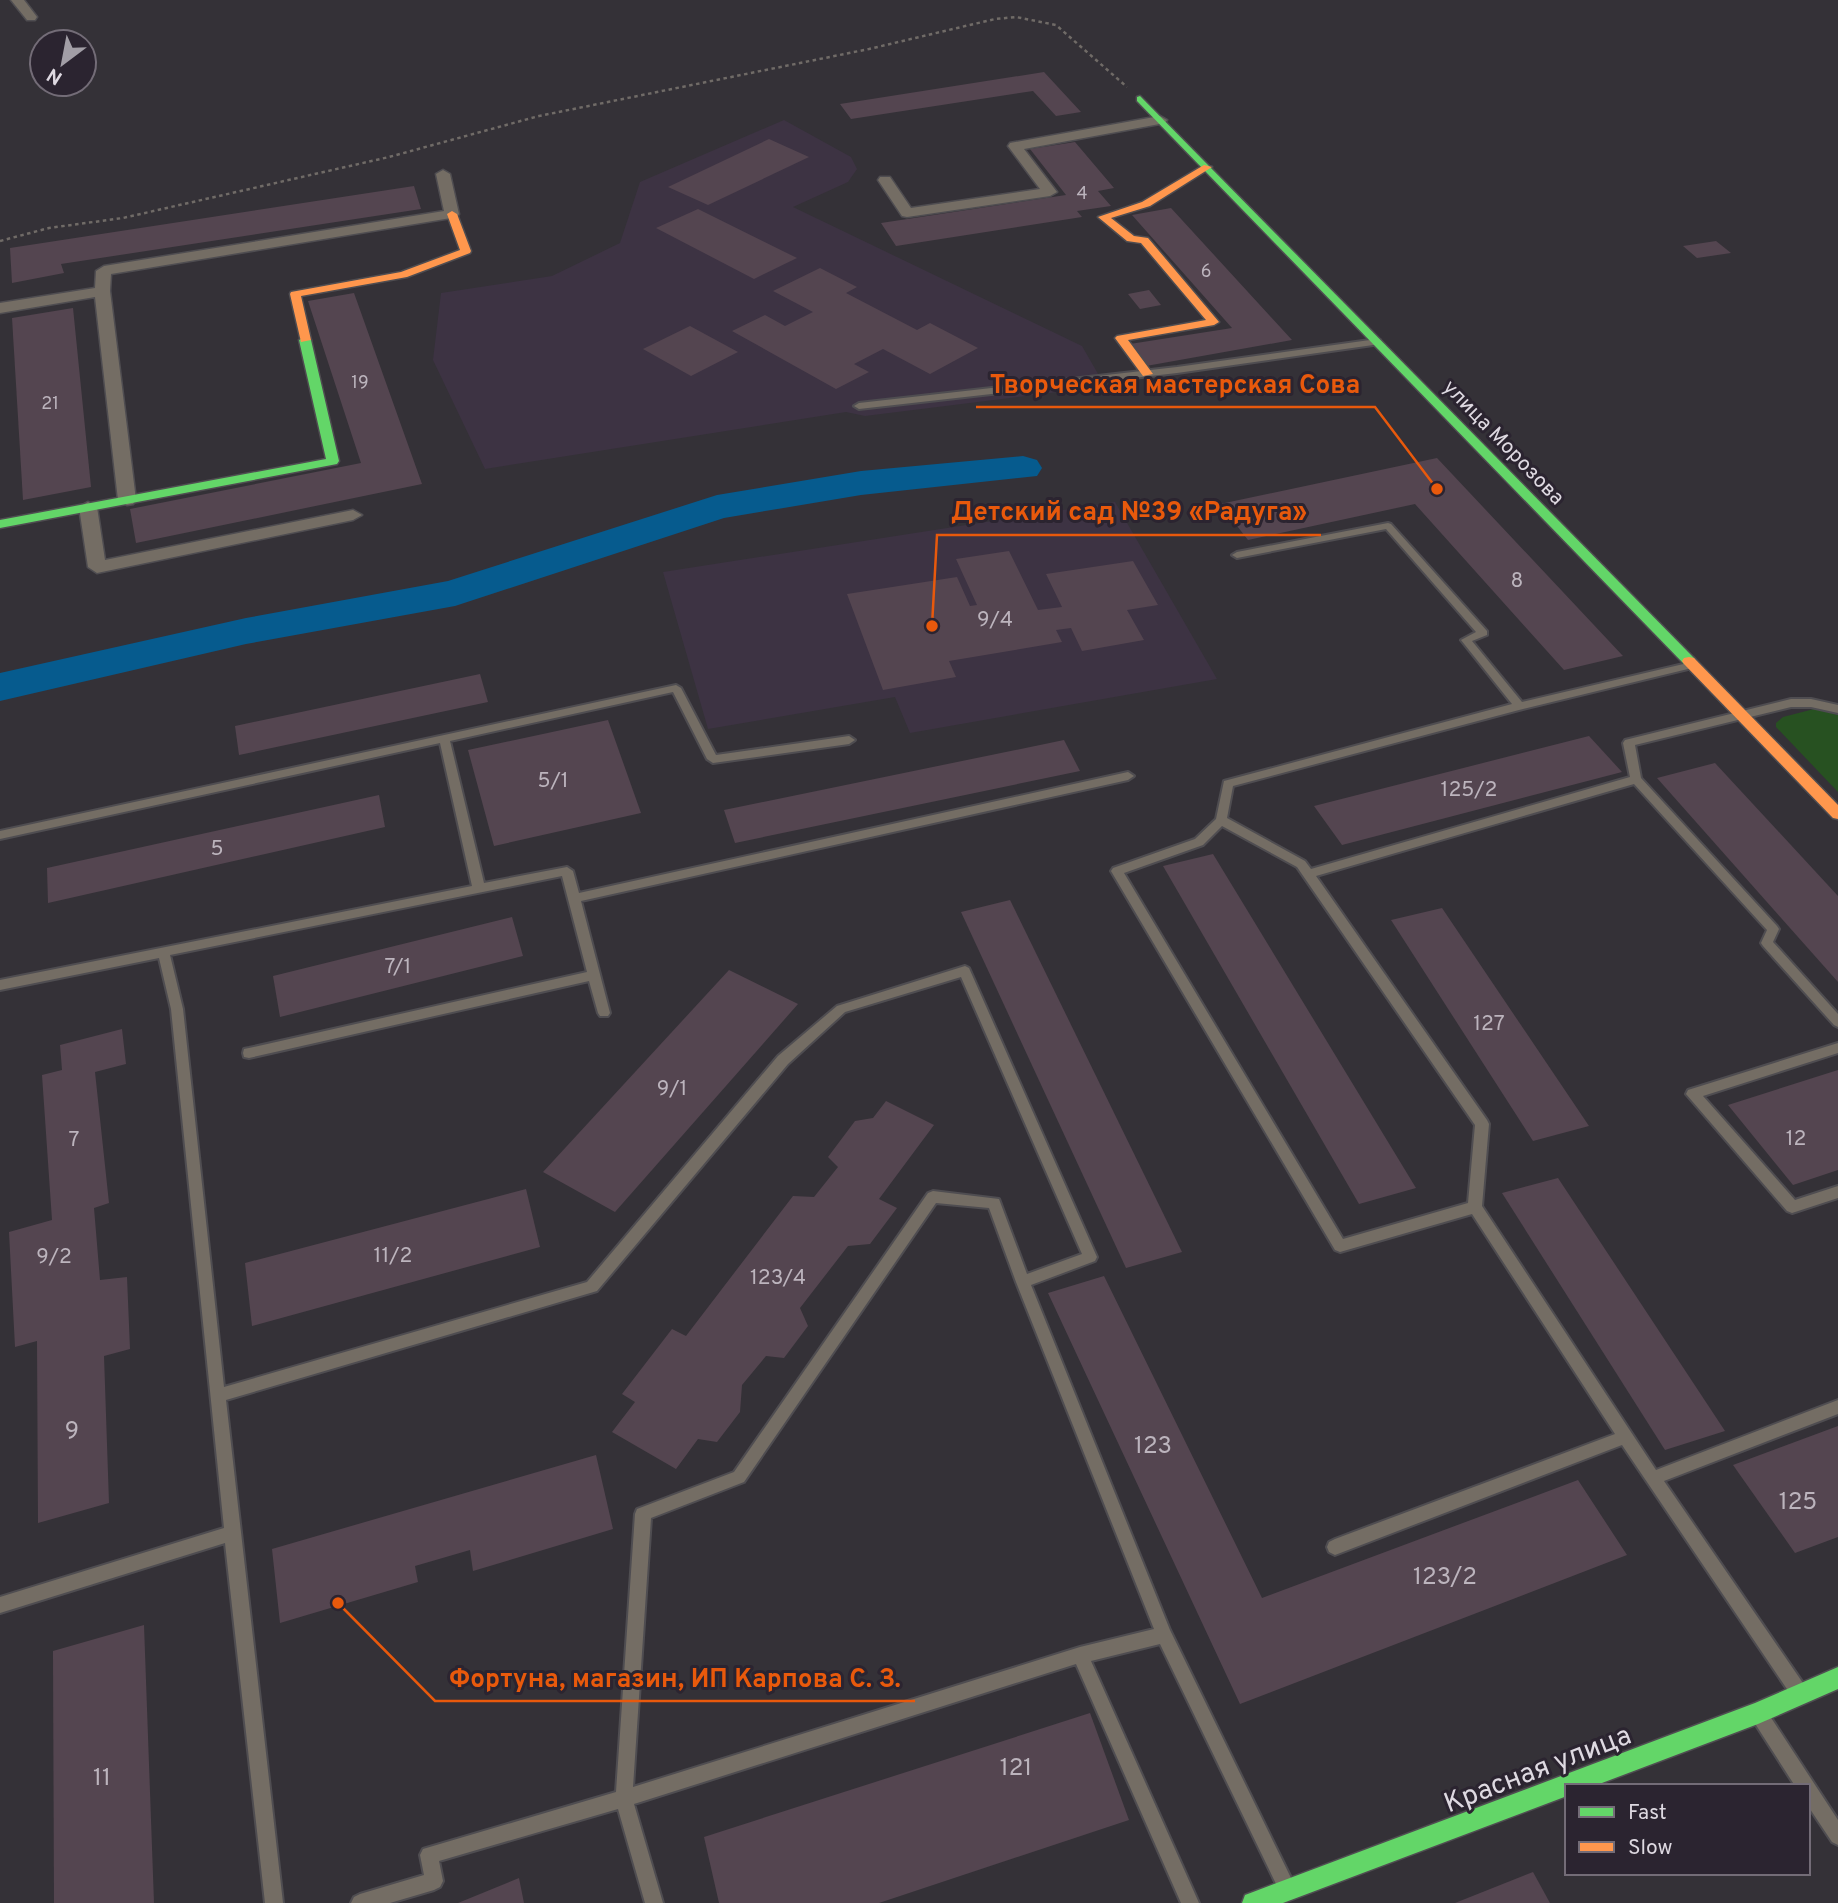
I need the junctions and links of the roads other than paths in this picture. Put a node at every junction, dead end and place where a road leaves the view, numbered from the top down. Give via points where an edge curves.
1 (17, 0) edge
2 (31, 17) dead end
3 (1140, 99) road end
4 (1160, 120) junction
5 (1207, 167) junction
6 (443, 174) dead end
7 (885, 180) dead end
8 (452, 214) junction
9 (102, 291) junction
10 (0, 308) edge
11 (1377, 342) junction
12 (1147, 374) junction
13 (859, 405) dead end
14 (127, 500) junction
15 (88, 507) junction
16 (353, 515) dead end
17 (0, 524) edge
18 (1237, 555) dead end
19 (1692, 665) junction
20 (1519, 706) junction
21 (1838, 709) edge
22 (1741, 716) junction
23 (444, 738) junction
24 (849, 740) dead end
25 (1128, 776) dead end
26 (1636, 779) junction
27 (1838, 814) edge
28 (1221, 820) junction
29 (0, 835) edge
30 (1308, 874) junction
31 (479, 888) junction
32 (574, 898) junction
33 (164, 954) junction
34 (594, 975) junction
35 (0, 985) edge
36 (604, 1013) dead end
37 (1838, 1022) edge
38 (1838, 1048) edge
39 (249, 1053) dead end
40 (1838, 1192) edge
41 (1475, 1207) junction
42 (1023, 1282) junction
43 (218, 1396) junction
44 (1838, 1407) edge
45 (1625, 1437) junction
46 (1653, 1478) junction
47 (232, 1533) junction
48 (1335, 1548) dead end
49 (0, 1605) edge
50 (1164, 1635) junction
51 (1080, 1655) junction
52 (1838, 1678) edge
53 (1801, 1694) junction
54 (1758, 1713) junction
55 (1570, 1784) edge
56 (1804, 1784) edge
57 (1565, 1786) edge
58 (1810, 1793) edge
59 (624, 1798) junction
60 (1838, 1836) edge
61 (1289, 1890) junction
62 (274, 1903) edge
63 (360, 1903) edge
64 (654, 1903) edge
65 (1190, 1903) edge
66 (1253, 1903) edge

1 - 2 street
3 - 4 street, улица Морозова
4 - 5 street, улица Морозова
4 - 7 street via 1015,146 1050,192 907,212
5 - 11 street, улица Морозова
5 - 12 street via 1146,204 1103,217 1130,239 1144,240 1214,322 1121,338
6 - 8 street
8 - 9 street via 104,271
8 - 14 street via 466,251 402,275 295,294 333,461
9 - 10 street
9 - 14 street
11 - 12 lane
11 - 19 street, улица Морозова
12 - 13 lane
14 - 15 street
15 - 16 street via 96,567
15 - 17 street
18 - 20 lane via 1388,526 1483,633 1466,640
19 - 20 lane
19 - 22 street, улица Морозова
20 - 28 lane via 1228,784
21 - 22 lane via 1797,702
22 - 26 lane via 1629,743
22 - 27 street, улица Морозова
23 - 24 lane via 676,688 713,759
23 - 29 lane
23 - 31 lane
25 - 32 lane
26 - 30 lane
26 - 37 lane via 1773,929 1767,943
28 - 30 lane via 1301,864
28 - 41 lane via 1199,842 1117,871 1340,1246
30 - 41 lane via 1482,1124
31 - 32 lane via 567,872
31 - 33 lane
32 - 34 lane
33 - 35 lane
33 - 43 lane via 177,1009
34 - 36 lane
34 - 39 lane
38 - 40 lane via 1693,1094 1792,1207
41 - 45 lane
42 - 43 lane via 1090,1256 965,971 841,1009 783,1060 592,1287
42 - 50 lane
42 - 59 lane via 994,1203 933,1197 739,1477 643,1514
43 - 47 lane
44 - 46 lane
45 - 46 lane
45 - 48 lane
46 - 53 lane
47 - 49 lane
47 - 62 lane
50 - 51 lane
50 - 61 lane
51 - 59 lane
51 - 65 lane
52 - 53 street, Красная улица
53 - 54 street, Красная улица
54 - 55 street, Красная улица
54 - 56 lane
57 - 61 street, Красная улица
58 - 60 lane
59 - 63 lane via 429,1855 434,1881
59 - 64 lane
61 - 66 street, Красная улица

